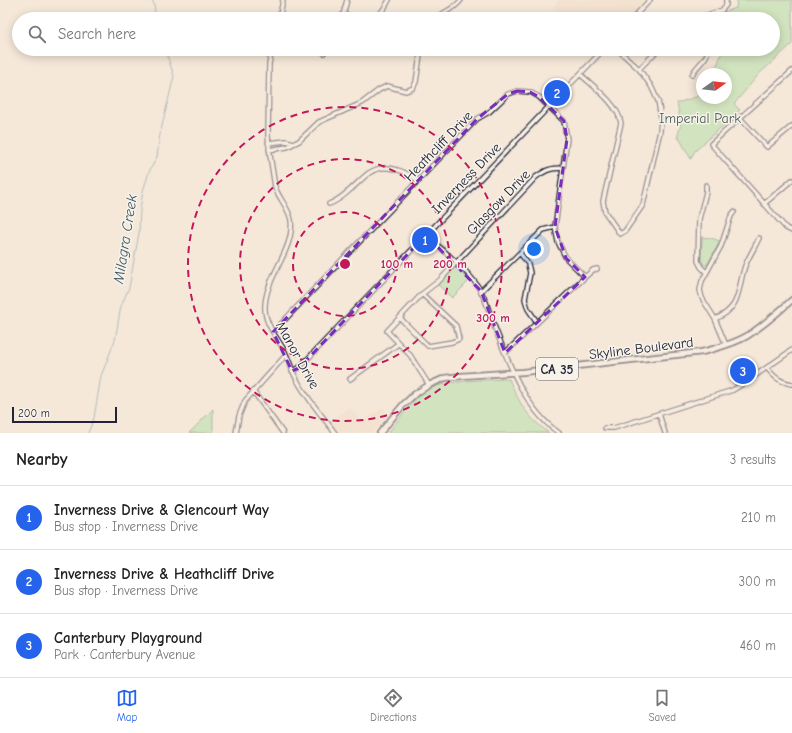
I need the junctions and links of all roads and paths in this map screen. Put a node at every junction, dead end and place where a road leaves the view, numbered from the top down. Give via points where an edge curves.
1 (283, 0) edge
2 (347, 0) edge
3 (389, 0) edge
4 (462, 0) edge
5 (650, 0) edge
6 (726, 0) edge
7 (280, 12) edge
8 (344, 12) edge
9 (382, 12) edge
10 (443, 12) edge
11 (639, 12) edge
12 (717, 12) edge
13 (271, 56) edge
14 (420, 56) edge
15 (597, 56) edge
16 (624, 56) edge
17 (652, 56) edge
18 (706, 56) edge
19 (639, 70) junction
20 (792, 70) edge
21 (580, 74) junction
22 (692, 75) dead end
23 (549, 106) junction
24 (740, 118) junction
25 (792, 126) edge
26 (268, 143) junction
27 (294, 143) junction
28 (269, 150) junction
29 (563, 168) junction
30 (419, 180) junction
31 (792, 180) edge
32 (706, 185) dead end
33 (330, 204) dead end
34 (764, 204) junction
35 (734, 212) dead end
36 (555, 227) junction
37 (792, 231) edge
38 (426, 235) junction
39 (760, 238) dead end
40 (520, 253) junction
41 (456, 262) junction
42 (596, 269) dead end
43 (706, 272) junction
44 (585, 277) junction
45 (481, 291) junction
46 (422, 294) junction
47 (792, 300) edge
48 (400, 318) junction
49 (715, 319) junction
50 (537, 322) junction
51 (273, 332) junction
52 (398, 344) junction
53 (726, 345) junction
54 (792, 350) edge
55 (505, 353) junction
56 (286, 355) junction
57 (767, 368) junction
58 (292, 371) junction
59 (514, 373) junction
60 (350, 379) dead end
61 (429, 384) junction
62 (792, 384) edge
63 (253, 391) junction
64 (659, 414) junction
65 (605, 428) dead end
66 (236, 433) edge
67 (283, 433) edge
68 (335, 433) edge
69 (380, 433) edge
70 (559, 433) edge
71 (665, 433) edge

1 - 7 street
2 - 8 street
3 - 9 street
4 - 10 street
5 - 11 street
6 - 12 street via 726,5
13 - 26 street, Manor Drive
14 - 27 street via 413,88 406,91 387,86 362,103 315,124 302,139
15 - 21 street, Inverness Drive
16 - 19 street
17 - 19 street
18 - 22 street
19 - 21 street via 658,101 660,131 643,205 625,231 620,234 603,207 621,123 620,116
20 - 24 street
21 - 23 street, Inverness Drive
23 - 29 street, Heathcliff Drive via 564,121 567,139
23 - 30 street, Heathcliff Drive via 530,92 517,91 508,94 489,112 477,119
23 - 38 street, Inverness Drive
24 - 25 street via 767,147
24 - 34 street via 711,144
26 - 27 street
26 - 28 street, Manor Drive
27 - 28 street
28 - 51 street, Manor Drive via 275,187 289,211 291,221 287,247 270,283 265,302 267,320
29 - 36 street, Heathcliff Drive
29 - 41 street, Glasgow Drive via 552,168 536,177
30 - 33 street via 398,170 378,169 370,172 337,202
30 - 51 street, Heathcliff Drive
31 - 34 street
32 - 43 street via 699,219 698,261
34 - 37 street via 786,228
35 - 43 street via 721,246
36 - 40 street via 543,230
36 - 44 street, Heathcliff Drive via 558,242 566,258
38 - 41 street
38 - 58 street, Inverness Drive via 299,368
39 - 49 street via 746,265 735,305
40 - 45 street
40 - 50 street via 528,264 530,273 525,299
41 - 45 street
41 - 46 street, Glasgow Drive via 440,280
42 - 44 street
43 - 49 street via 700,290 705,305
44 - 50 street
45 - 55 street
46 - 48 street, Glasgow Drive
46 - 48 street via 456,326 459,338 452,342 428,346
47 - 53 main road, Skyline Boulevard / CA 35 via 747,336
48 - 52 street, Glasgow Drive via 387,331
49 - 53 street
50 - 55 street
51 - 56 street, Manor Drive
52 - 60 street
52 - 61 street via 410,355
53 - 59 main road, Skyline Boulevard / CA 35 via 692,354
54 - 57 street
55 - 59 street
56 - 58 street, Manor Drive
56 - 63 street
57 - 62 street via 774,377
57 - 64 street via 732,390
58 - 68 street, Manor Drive
59 - 61 main road, Skyline Boulevard / CA 35 via 450,377
59 - 70 street via 530,405
61 - 69 main road, Skyline Boulevard / CA 35 via 409,399
63 - 66 street via 245,401
63 - 67 street
64 - 65 street via 614,428
64 - 71 street

